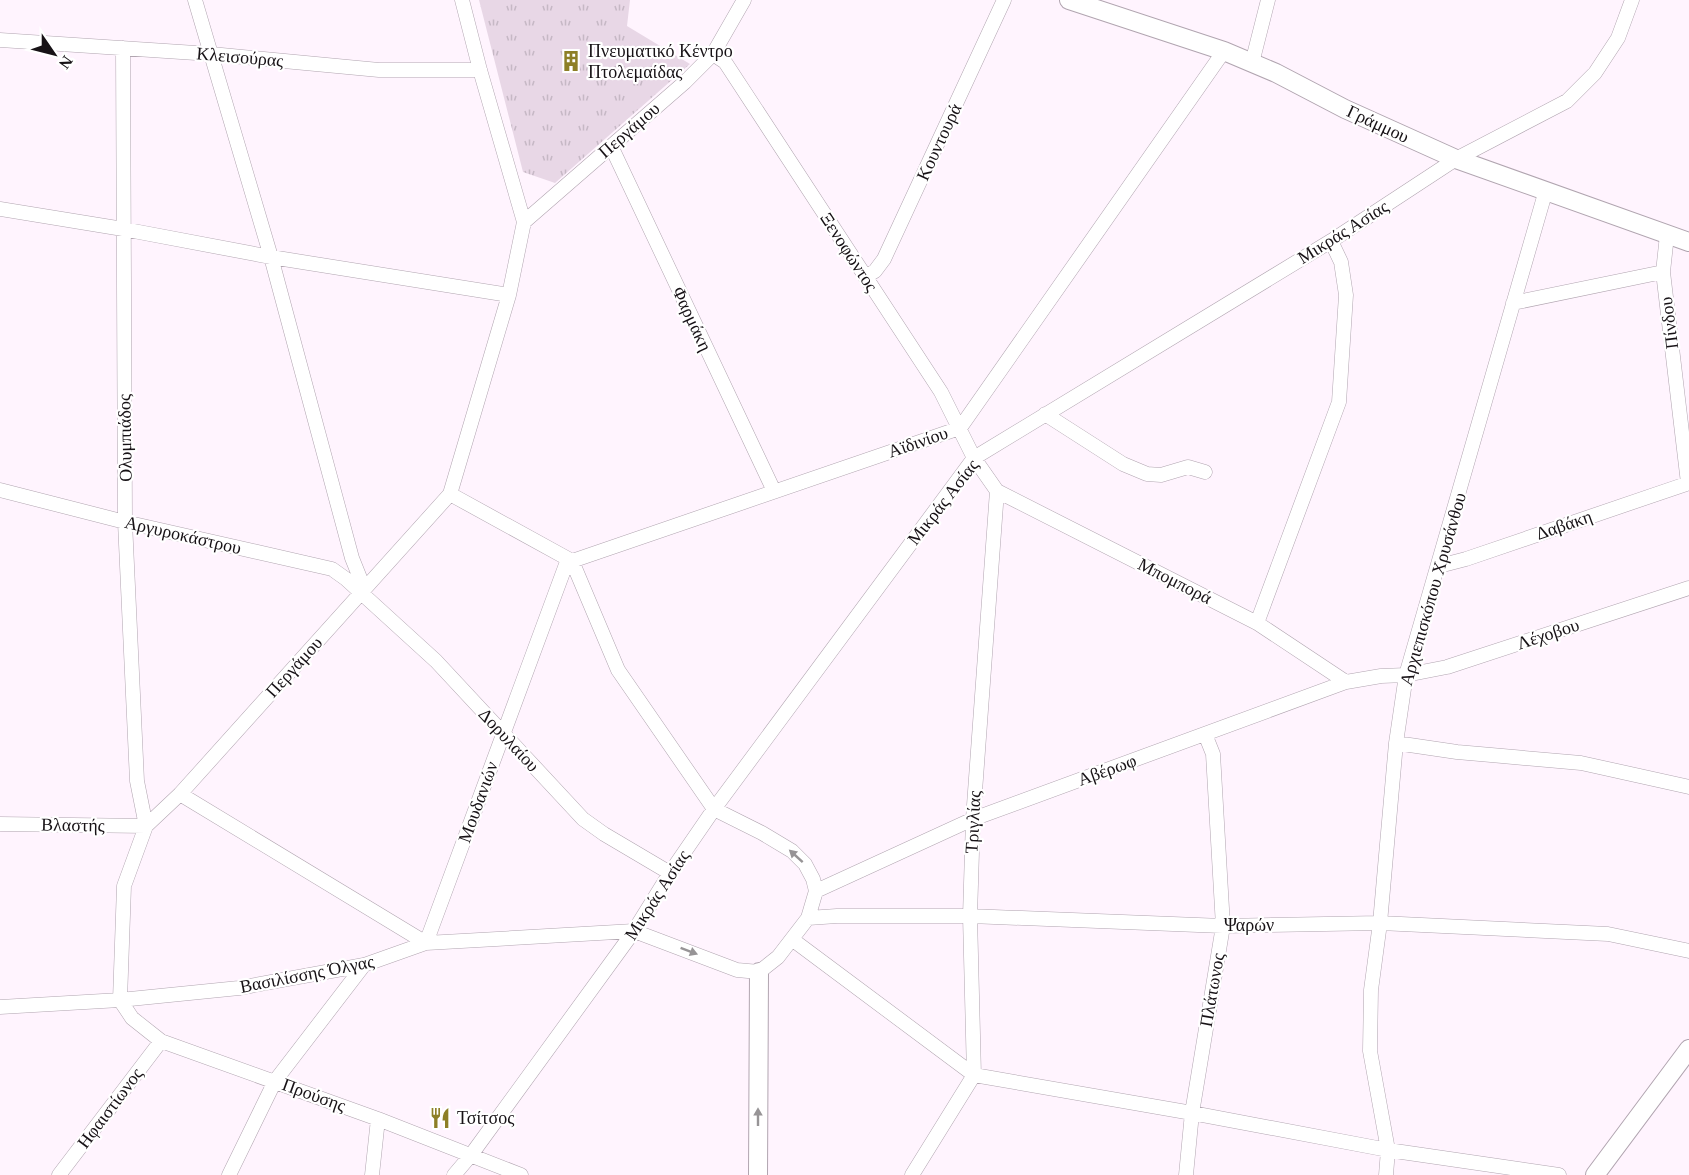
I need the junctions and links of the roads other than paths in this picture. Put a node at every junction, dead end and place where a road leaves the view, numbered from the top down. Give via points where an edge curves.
1 (195, 0) edge
2 (462, 0) edge
3 (744, 0) edge
4 (1004, 0) edge
5 (1070, 0) edge
6 (1268, 0) edge
7 (1632, 0) edge
8 (1096, 4) edge
9 (0, 40) edge
10 (123, 48) junction
11 (1224, 51) junction
12 (211, 54) junction
13 (713, 54) junction
14 (1252, 63) junction
15 (480, 70) junction
16 (611, 146) junction
17 (1456, 159) junction
18 (1546, 190) junction
19 (0, 209) edge
20 (524, 222) junction
21 (123, 229) junction
22 (1667, 235) junction
23 (1332, 241) junction
24 (1689, 242) edge
25 (271, 257) junction
26 (1663, 272) junction
27 (865, 277) junction
28 (509, 295) junction
29 (1513, 303) junction
30 (1045, 414) junction
31 (960, 428) junction
32 (974, 458) junction
33 (1206, 472) dead end
34 (1688, 483) edge
35 (0, 490) edge
36 (774, 491) junction
37 (997, 491) junction
38 (450, 494) junction
39 (126, 522) junction
40 (570, 560) junction
41 (1439, 566) junction
42 (1689, 588) edge
43 (362, 590) junction
44 (1257, 622) junction
45 (1406, 675) junction
46 (1346, 682) junction
47 (503, 733) junction
48 (1205, 734) junction
49 (1396, 743) junction
50 (1689, 788) edge
51 (180, 794) junction
52 (714, 809) junction
53 (973, 819) junction
54 (0, 824) edge
55 (146, 826) junction
56 (670, 873) junction
57 (816, 891) junction
58 (970, 916) junction
59 (808, 918) junction
60 (1380, 923) junction
61 (1223, 926) junction
62 (634, 931) junction
63 (793, 940) junction
64 (426, 943) junction
65 (1689, 951) edge
66 (364, 965) junction
67 (759, 972) junction
68 (120, 1000) junction
69 (0, 1007) edge
70 (161, 1041) junction
71 (1689, 1049) edge
72 (974, 1075) junction
73 (275, 1081) junction
74 (1192, 1113) junction
75 (378, 1119) junction
76 (1388, 1150) junction
77 (471, 1155) junction
78 (59, 1175) edge
79 (229, 1175) edge
80 (372, 1175) edge
81 (454, 1175) edge
82 (521, 1175) edge
83 (758, 1175) edge
84 (912, 1175) edge
85 (1186, 1175) edge
86 (1386, 1175) edge
87 (1559, 1175) edge
88 (1595, 1175) edge

1 - 12 street
2 - 15 street, Περγάμου
3 - 13 street, Περγάμου
4 - 27 street, Κουντουρά via 884,260
5 - 8 street, Γράμμου
6 - 14 street
7 - 17 street, Μικράς Ασίας via 1618,38 1595,73 1567,101
8 - 11 street, Γράμμου
9 - 10 street, Κλεισούρας
10 - 12 street, Κλεισούρας
10 - 21 street, Ολυμπιάδος
11 - 14 street, Γράμμου
11 - 31 street, Αϊδινίου
12 - 15 street, Κλεισούρας via 379,70
12 - 25 street
13 - 16 street, Περγάμου
13 - 27 street, Ξενοφώντος via 725,62
14 - 17 street, Γράμμου
15 - 20 street, Περγάμου
16 - 20 street, Περγάμου
16 - 36 street, Φαρμάκη
17 - 18 street, Γράμμου
17 - 23 street, Μικράς Ασίας
18 - 22 street, Γράμμου
18 - 29 street, Αρχιεπισκόπου Χρυσάνθου
19 - 21 street
20 - 28 street, Περγάμου
21 - 25 street
21 - 39 street, Ολυμπιάδος
22 - 24 street, Γράμμου
22 - 26 street, Πίνδου
23 - 30 street, Μικράς Ασίας
23 - 44 street via 1341,262 1346,295 1339,402
25 - 28 street
25 - 43 street
26 - 29 street
26 - 34 street, Πίνδου
27 - 31 street, Ξενοφώντος via 941,392
28 - 38 street, Περγάμου
29 - 41 street, Αρχιεπισκόπου Χρυσάνθου
30 - 32 street, Μικράς Ασίας
30 - 33 street via 1124,464 1147,474 1161,475 1188,467
31 - 32 street, Ξενοφώντος
31 - 36 street, Αϊδινίου
32 - 37 street
32 - 52 street, Μικράς Ασίας
34 - 41 street, Δαβάκη
35 - 39 street, Αργυροκάστρου
36 - 40 street, Αϊδινίου
37 - 44 street, Μπομπορά
37 - 53 street, Τριγλίας
38 - 40 street
38 - 43 street, Περγάμου
39 - 43 street, Αργυροκάστρου via 332,569
39 - 55 street, Ολυμπιάδος via 137,781
40 - 47 street, Μουδανιών
40 - 52 street via 618,670
41 - 45 street, Αρχιεπισκόπου Χρυσάνθου
42 - 45 street, Λέχοβου via 1447,667
43 - 47 street, Δορυλαίου
43 - 51 street, Περγάμου
44 - 46 street, Μπομπορά
45 - 46 street, Αβέρωφ
45 - 49 street, Αρχιεπισκόπου Χρυσάνθου
46 - 48 street, Αβέρωφ
47 - 56 street, Δορυλαίου via 583,819
47 - 64 street, Μουδανιών
48 - 53 street, Αβέρωφ
48 - 61 street, Πλάτωνος via 1213,754
49 - 50 street via 1581,763
49 - 60 street, Αρχιεπισκόπου Χρυσάνθου
51 - 55 street, Περγάμου
51 - 64 street
52 - 56 street, Μικράς Ασίας
57 -> 52 street via 805,864 792,851
53 - 57 street, Αβέρωφ
53 - 58 street, Τριγλίας
54 - 55 street, Βλαστής
55 - 68 street, Περγάμου via 124,886
56 - 62 street, Μικράς Ασίας
57 - 59 street
58 - 59 street, Ψαρών
58 - 61 street, Ψαρών
58 - 72 street, Τριγλίας
59 - 63 street
60 - 61 street, Ψαρών
60 - 65 street, Ψαρών via 1608,934
60 - 76 street, Αρχιεπισκόπου Χρυσάνθου via 1371,990 1370,1052
61 - 74 street, Πλάτωνος
62 - 64 street, Βασιλίσσης Όλγας
62 -> 67 street via 737,969
62 - 77 street, Μικράς Ασίας
63 - 67 street
63 - 72 street
64 - 66 street, Βασιλίσσης Όλγας
66 - 68 street, Βασιλίσσης Όλγας via 239,988
66 - 73 street
83 -> 67 street
68 - 69 street
68 - 70 street, Προύσης via 132,1018
70 - 73 street, Προύσης
70 - 78 street, Ηφαιστίωνος
71 - 88 street
72 - 74 street
72 - 84 street
73 - 75 street, Προύσης
73 - 79 street
74 - 76 street
74 - 85 street, Πλάτωνος
75 - 77 street, Προύσης
75 - 80 street
76 - 86 street, Αρχιεπισκόπου Χρυσάνθου
76 - 87 street
77 - 81 street, Μικράς Ασίας
77 - 82 street, Προύσης

